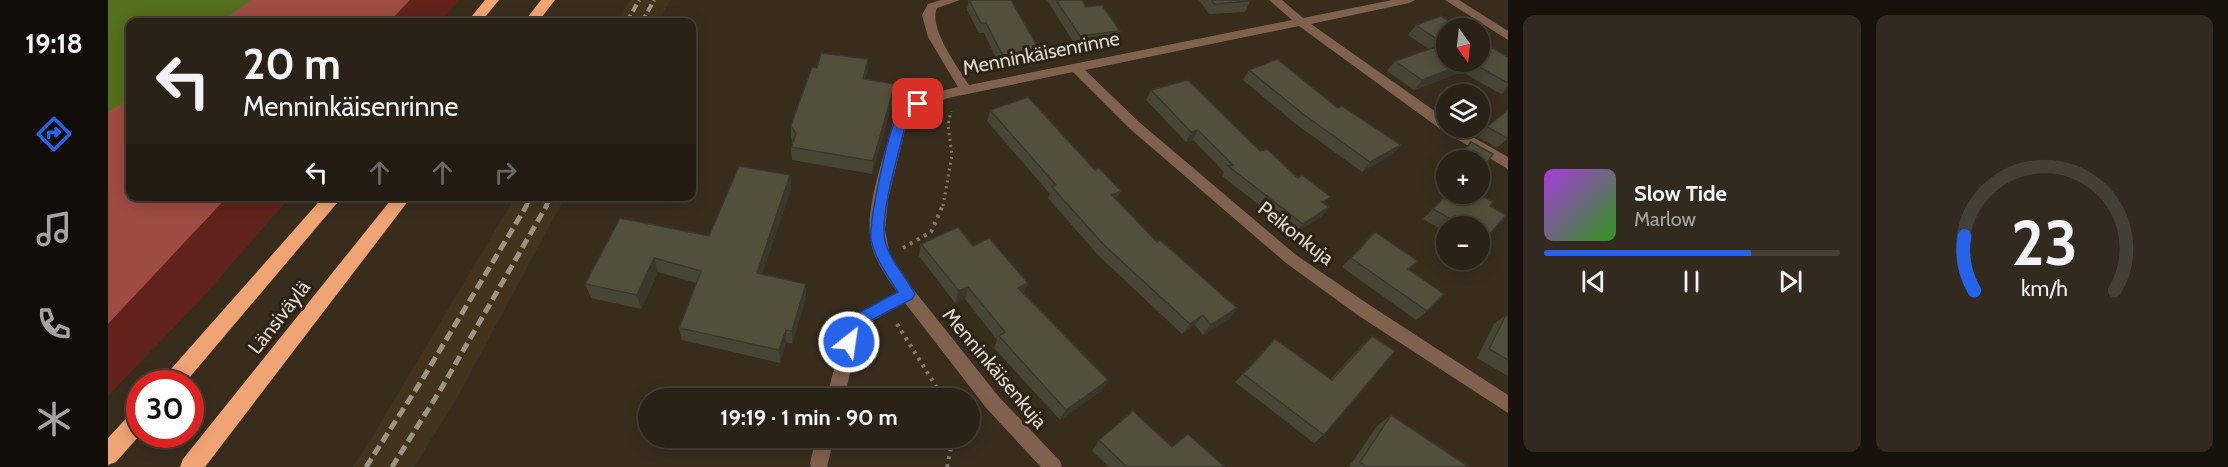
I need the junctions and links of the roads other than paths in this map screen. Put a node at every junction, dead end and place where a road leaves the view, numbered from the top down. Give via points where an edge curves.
1 (492, 0) edge
2 (548, 0) edge
3 (954, 0) edge
4 (1275, 0) edge
5 (1409, 0) edge
6 (1451, 0) edge
7 (477, 18) edge
8 (534, 18) edge
9 (1302, 23) junction
10 (1508, 36) edge
11 (1077, 69) junction
12 (966, 90) junction
13 (1436, 119) edge
14 (1465, 138) edge
15 (1508, 164) edge
16 (331, 201) edge
17 (400, 201) edge
18 (907, 294) junction
19 (183, 370) edge
20 (838, 388) edge
21 (1508, 405) edge
22 (126, 434) edge
23 (823, 448) edge
24 (108, 454) edge
25 (819, 463) dead end
26 (191, 467) edge
27 (1053, 467) edge

1 - 7 highway
2 - 8 highway
3 - 12 street via 932,6 928,15 934,37
4 - 9 street
5 - 9 street, Menninkäisenrinne
6 - 10 street
9 - 11 street, Menninkäisenrinne
9 - 13 street
11 - 12 street, Menninkäisenrinne
11 - 21 street, Peikonkuja via 1151,140 1291,258
12 - 18 street, Menninkäisenrinne via 908,109 900,122 877,221 884,258
14 - 15 street
16 - 19 highway, Länsiväylä
17 - 26 highway, Länsiväylä
18 - 20 street via 854,322
18 - 27 street, Menninkäisenkuja via 993,403
22 - 24 highway
23 - 25 street

